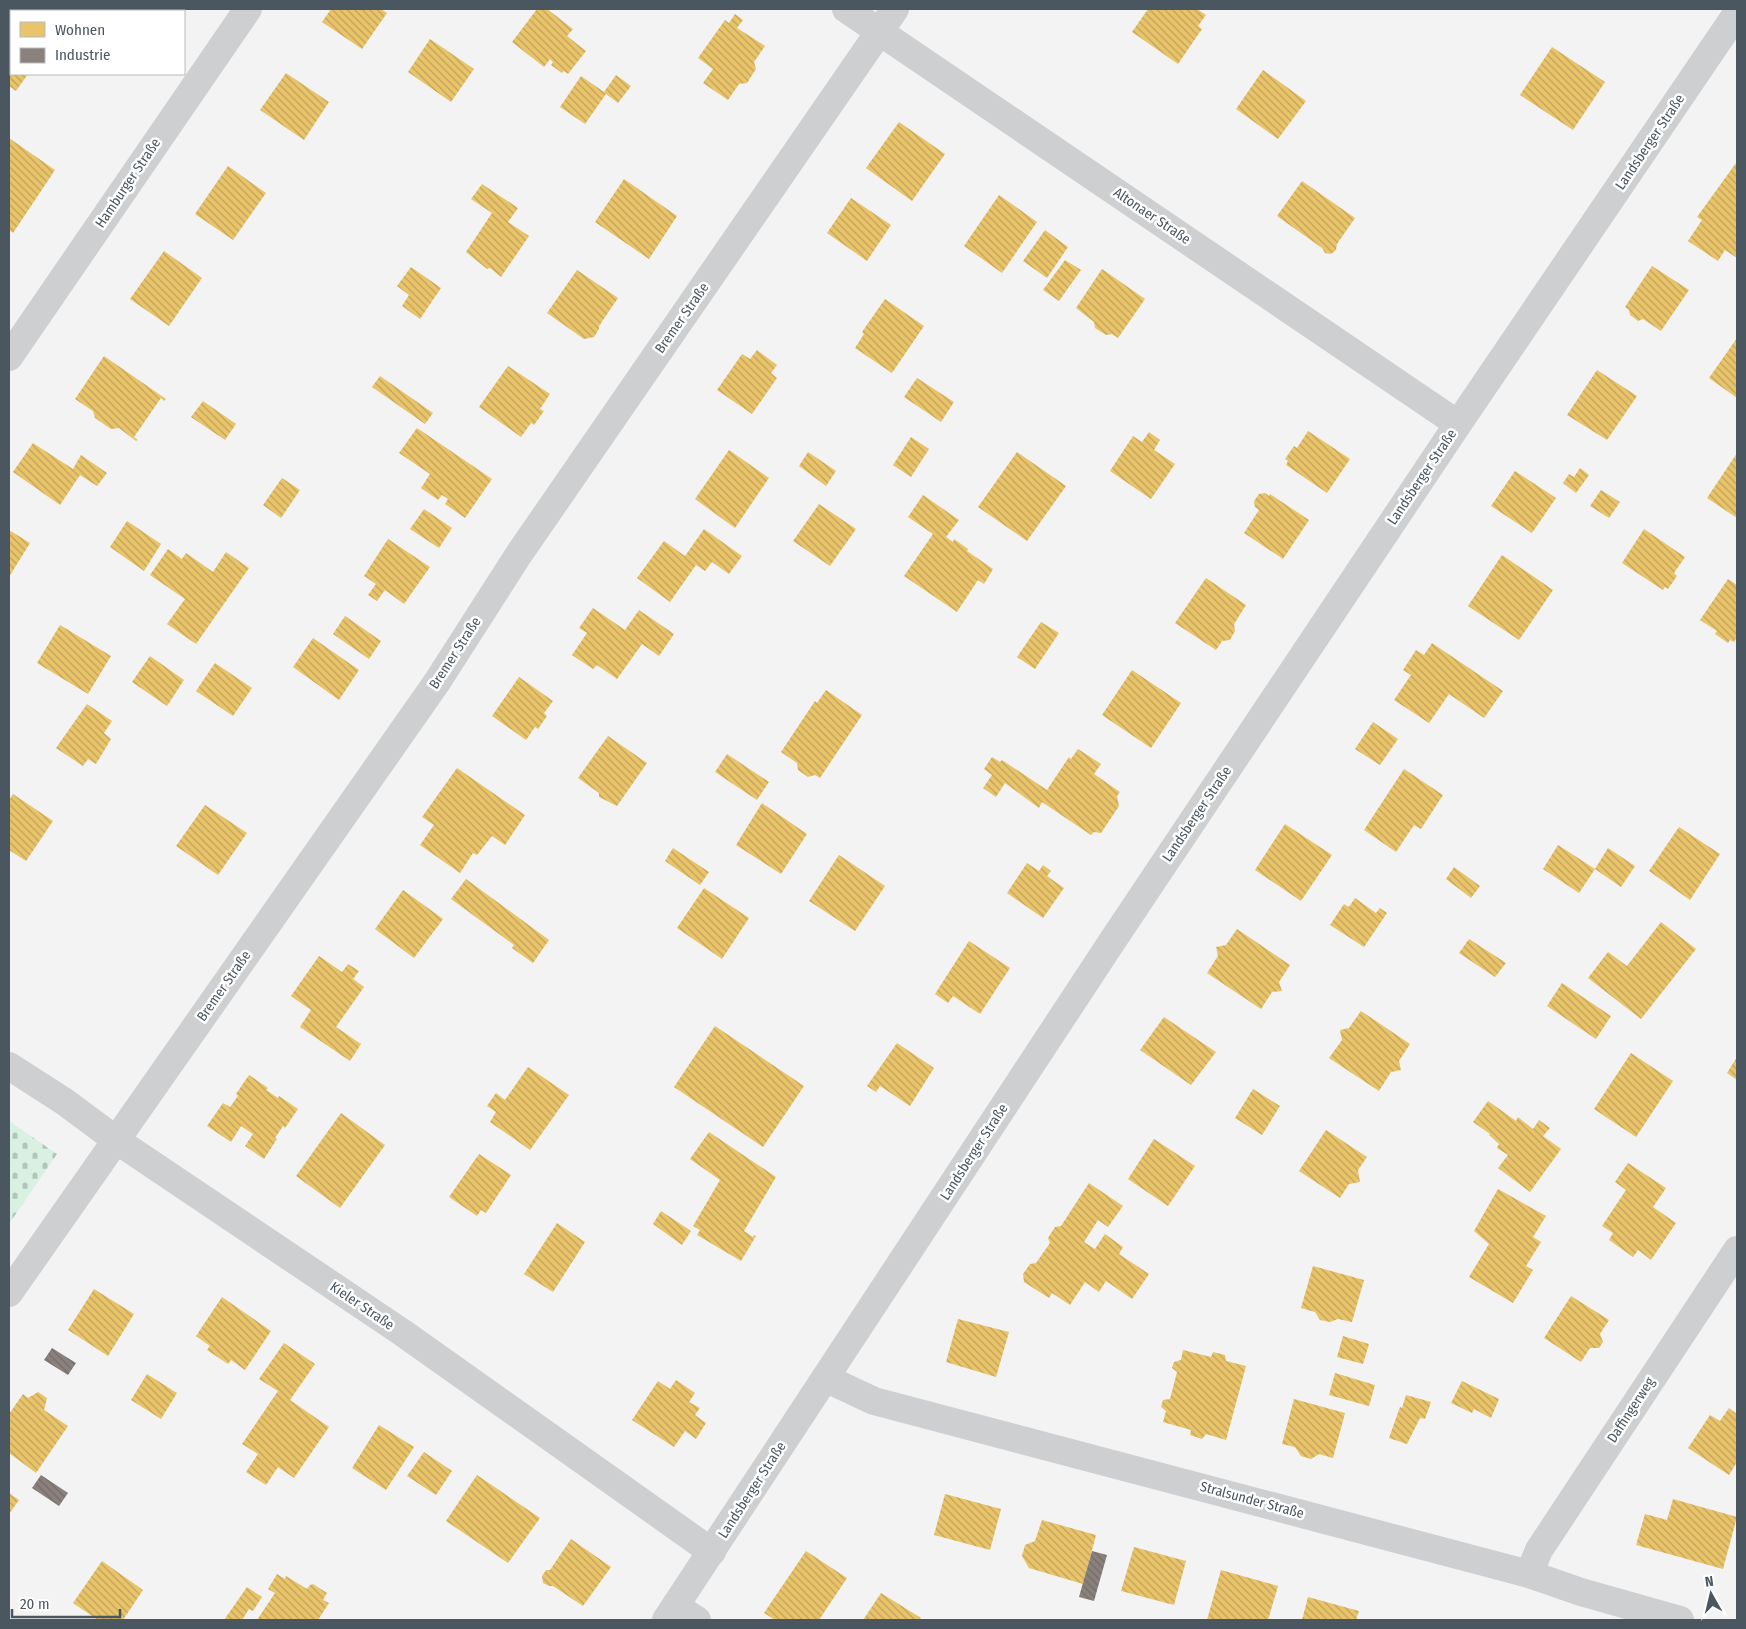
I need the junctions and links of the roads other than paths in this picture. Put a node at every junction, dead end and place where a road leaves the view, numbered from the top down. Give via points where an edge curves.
1 (248, 9) edge
2 (846, 9) edge
3 (895, 9) edge
4 (1737, 14) edge
5 (879, 31) junction
6 (9, 357) edge
7 (1458, 424) junction
8 (9, 1066) edge
9 (116, 1140) junction
10 (1737, 1250) edge
11 (9, 1293) edge
12 (825, 1378) junction
13 (712, 1552) junction
14 (1529, 1574) junction
15 (679, 1616) edge
16 (1680, 1620) edge

1 - 6 street, Hamburger Straße
2 - 5 street, Altonaer Straße
3 - 5 street, Bremer Straße
4 - 7 street, Landsberger Straße
5 - 7 street, Altonaer Straße
5 - 9 street, Bremer Straße via 520,554 437,682
7 - 12 street, Landsberger Straße
8 - 9 street, Kieler Straße
9 - 11 street, Bremer Straße
9 - 13 street, Kieler Straße via 403,1333
10 - 14 street, Daffingerweg via 1539,1550
12 - 13 street, Landsberger Straße
12 - 14 street, Stralsunder Straße via 874,1401
13 - 15 street, Landsberger Straße
14 - 16 street, Stralsunder Straße

